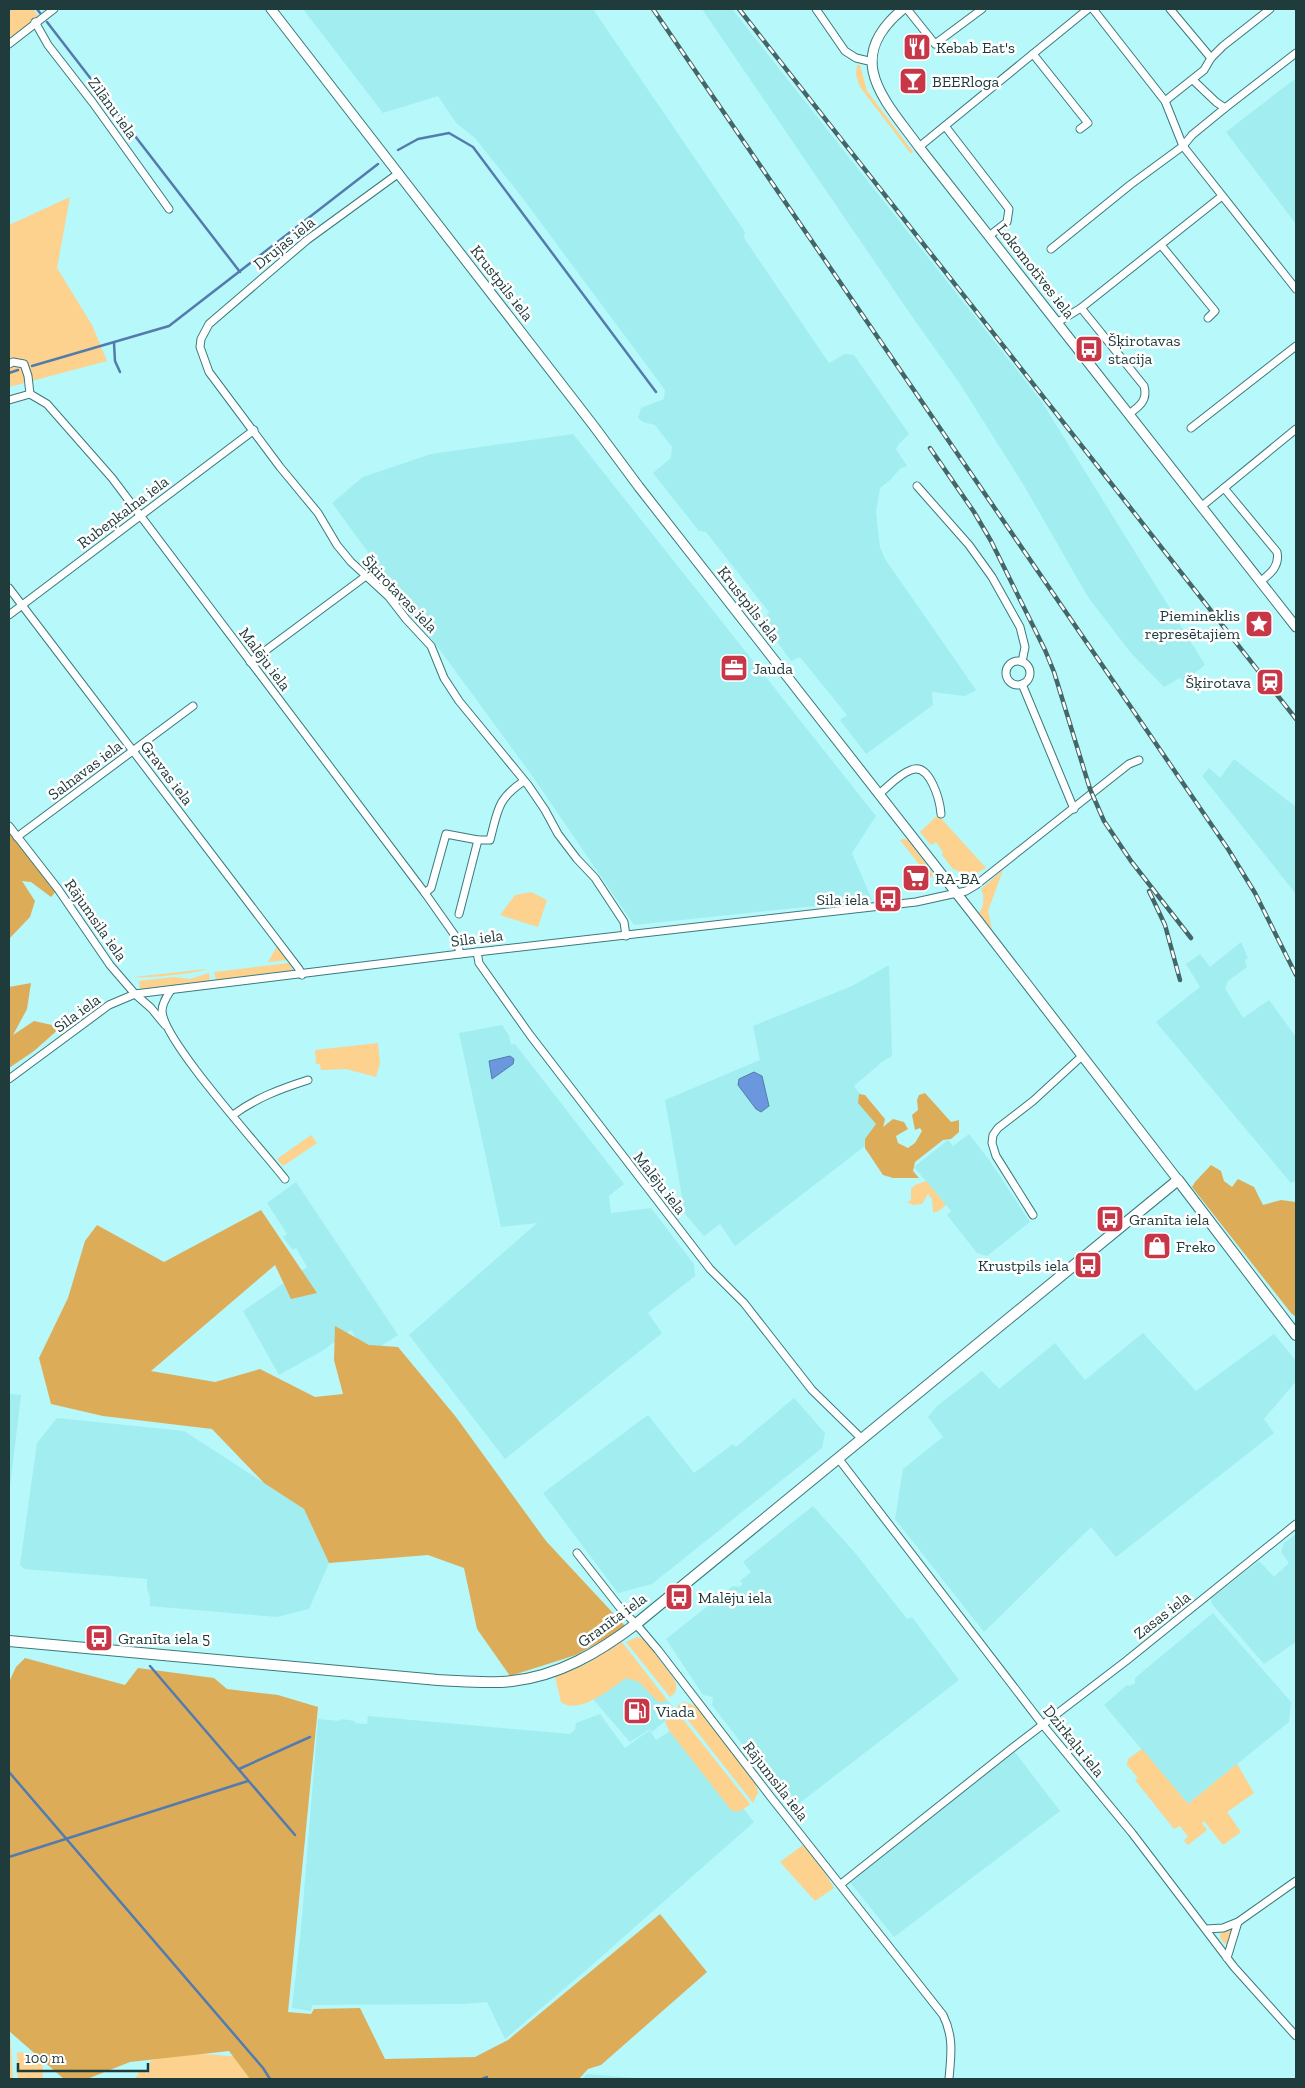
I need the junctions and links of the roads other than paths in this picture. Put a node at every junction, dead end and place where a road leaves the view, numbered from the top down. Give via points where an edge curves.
1 (54, 9) edge
2 (271, 9) edge
3 (816, 9) edge
4 (903, 9) edge
5 (908, 9) edge
6 (982, 9) edge
7 (1088, 9) edge
8 (1093, 9) edge
9 (1170, 9) edge
10 (1270, 9) edge
11 (35, 22) junction
12 (9, 44) edge
13 (1296, 53) edge
14 (1033, 54) junction
15 (1211, 58) junction
16 (873, 62) junction
17 (1193, 80) junction
18 (1165, 101) junction
19 (1225, 108) junction
20 (945, 126) junction
21 (1080, 129) dead end
22 (1183, 146) junction
23 (919, 147) junction
24 (399, 173) junction
25 (1222, 196) junction
26 (169, 209) dead end
27 (989, 236) junction
28 (1161, 245) junction
29 (1051, 249) dead end
30 (1296, 289) edge
31 (1081, 308) junction
32 (1208, 318) dead end
33 (1058, 322) junction
34 (1296, 346) edge
35 (200, 347) joint
36 (9, 364) edge
37 (30, 394) junction
38 (9, 400) edge
39 (1129, 414) junction
40 (1195, 428) dead end
41 (254, 430) junction
42 (1296, 430) edge
43 (917, 486) dead end
44 (1224, 488) junction
45 (1202, 506) junction
46 (140, 517) junction
47 (366, 576) junction
48 (1261, 581) junction
49 (9, 588) edge
50 (22, 606) junction
51 (9, 615) edge
52 (1296, 627) edge
53 (250, 662) junction
54 (1022, 662) junction
55 (1022, 684) junction
56 (193, 706) dead end
57 (134, 751) junction
58 (1139, 760) dead end
59 (524, 780) junction
60 (879, 794) junction
61 (1074, 809) junction
62 (941, 814) dead end
63 (9, 826) edge
64 (17, 838) junction
65 (478, 840) junction
66 (425, 893) junction
67 (956, 894) junction
68 (459, 914) dead end
69 (626, 936) junction
70 (476, 952) junction
71 (460, 954) junction
72 (302, 975) junction
73 (171, 990) junction
74 (135, 994) junction
75 (165, 1025) junction
76 (1082, 1056) junction
77 (9, 1079) edge
78 (308, 1080) dead end
79 (232, 1115) junction
80 (285, 1179) dead end
81 (1178, 1180) junction
82 (1033, 1215) dead end
83 (1296, 1335) edge
84 (862, 1439) junction
85 (838, 1458) junction
86 (1296, 1524) edge
87 (577, 1553) dead end
88 (636, 1624) junction
89 (9, 1641) edge
90 (1043, 1725) junction
91 (1296, 1881) edge
92 (840, 1884) junction
93 (1238, 1922) junction
94 (1206, 1929) junction
95 (1227, 1958) junction
96 (1296, 2036) edge
97 (948, 2079) edge

1 - 11 street
2 - 24 street, Krustpils iela
3 - 16 street via 845,51
4 - 16 street, Lokomotīves iela via 879,35
5 - 6 street via 935,44
7 - 14 street
8 - 18 street
9 - 15 street
10 - 15 street
11 - 12 street
11 - 26 street, Zilānu iela via 48,45
13 - 19 street
14 - 20 street
14 - 21 street via 1088,123
15 - 17 street
16 - 23 street, Lokomotīves iela via 878,90
17 - 18 street
17 - 19 street
18 - 22 street
19 - 22 street
20 - 23 street
20 - 27 street via 1009,209 1007,222
22 - 25 street
22 - 29 street
23 - 27 street, Lokomotīves iela
24 - 35 street, Drujas iela via 307,240 209,324
24 - 60 street, Krustpils iela
25 - 28 street
25 - 30 street
27 - 33 street, Lokomotīves iela
28 - 31 street
28 - 32 street via 1216,311
31 - 33 street
31 - 39 street via 1144,386 1144,400
33 - 39 street, Lokomotīves iela
34 - 40 street
35 - 41 street, Šķirotavas iela via 209,372
36 - 37 street via 24,364
37 - 38 street
37 - 46 street, Malēju iela via 46,404 90,452
39 - 45 street, Lokomotīves iela
41 - 46 street, Rubeņkalna iela
41 - 47 street, Šķirotavas iela via 318,513 337,545
42 - 44 street
43 - 54 street via 969,545 992,577 1020,627 1025,648
44 - 45 street
44 - 48 street via 1277,552 1276,565
45 - 48 street, Lokomotīves iela
46 - 50 street, Rubeņkalna iela
46 - 53 street, Malēju iela
47 - 53 street
47 - 59 street, Šķirotavas iela via 389,597 431,646 454,693
48 - 52 street, Lokomotīves iela
49 - 50 street, Gravas iela
50 - 51 street, Rubeņkalna iela
50 - 57 street, Gravas iela
53 - 66 street, Malēju iela
54 - 55 street via 1029,671 1028,679
54 - 55 street via 1010,664 1006,673 1010,682
55 - 61 street
56 - 57 street, Salnavas iela
57 - 64 street, Salnavas iela
57 - 72 street, Gravas iela
58 - 61 street, Sila iela via 1129,764
59 - 65 street via 501,801 490,840
59 - 69 street, Šķirotavas iela via 558,834 595,878 624,922
60 - 62 street via 901,776 920,769 926,773 937,793
60 - 67 street, Krustpils iela
61 - 67 street, Sila iela via 976,885
63 - 64 street, Rājumsila iela
64 - 74 street, Rājumsila iela
65 - 66 street via 446,834 432,888
65 - 68 street
66 - 71 street, Malēju iela via 456,937
67 - 69 street, Sila iela via 916,902
67 - 76 street, Krustpils iela
69 - 70 street, Sila iela
70 - 71 street, Sila iela
70 - 84 street, Malēju iela via 479,963 530,1035 701,1258 744,1303 812,1390
71 - 72 street, Sila iela
72 - 73 street, Sila iela
73 - 74 street, Sila iela
73 - 75 street via 162,1010
74 - 75 street, Rājumsila iela
74 - 77 street, Sila iela via 109,1005
75 - 79 street, Rājumsila iela
76 - 81 street, Krustpils iela
76 - 82 street via 993,1135 996,1156
78 - 79 street via 268,1094
79 - 80 street, Rājumsila iela
81 - 83 main road, Krustpils iela
81 - 84 main road, Granīta iela
84 - 85 main road, Granīta iela
85 - 88 main road, Granīta iela
85 - 90 street, Dzirkaļu iela
86 - 90 street, Zasas iela
87 - 88 street, Rājumsila iela via 621,1610
88 - 89 main road, Granīta iela via 577,1663 526,1679 488,1682
88 - 92 street, Rājumsila iela
90 - 92 street, Zasas iela
90 - 94 street, Dzirkaļu iela
91 - 93 street
92 - 97 street, Rājumsila iela via 943,2015 950,2029 952,2045
93 - 94 street via 1223,1928
93 - 95 street
94 - 95 street, Dzirkaļu iela
95 - 96 street, Dzirkaļu iela

